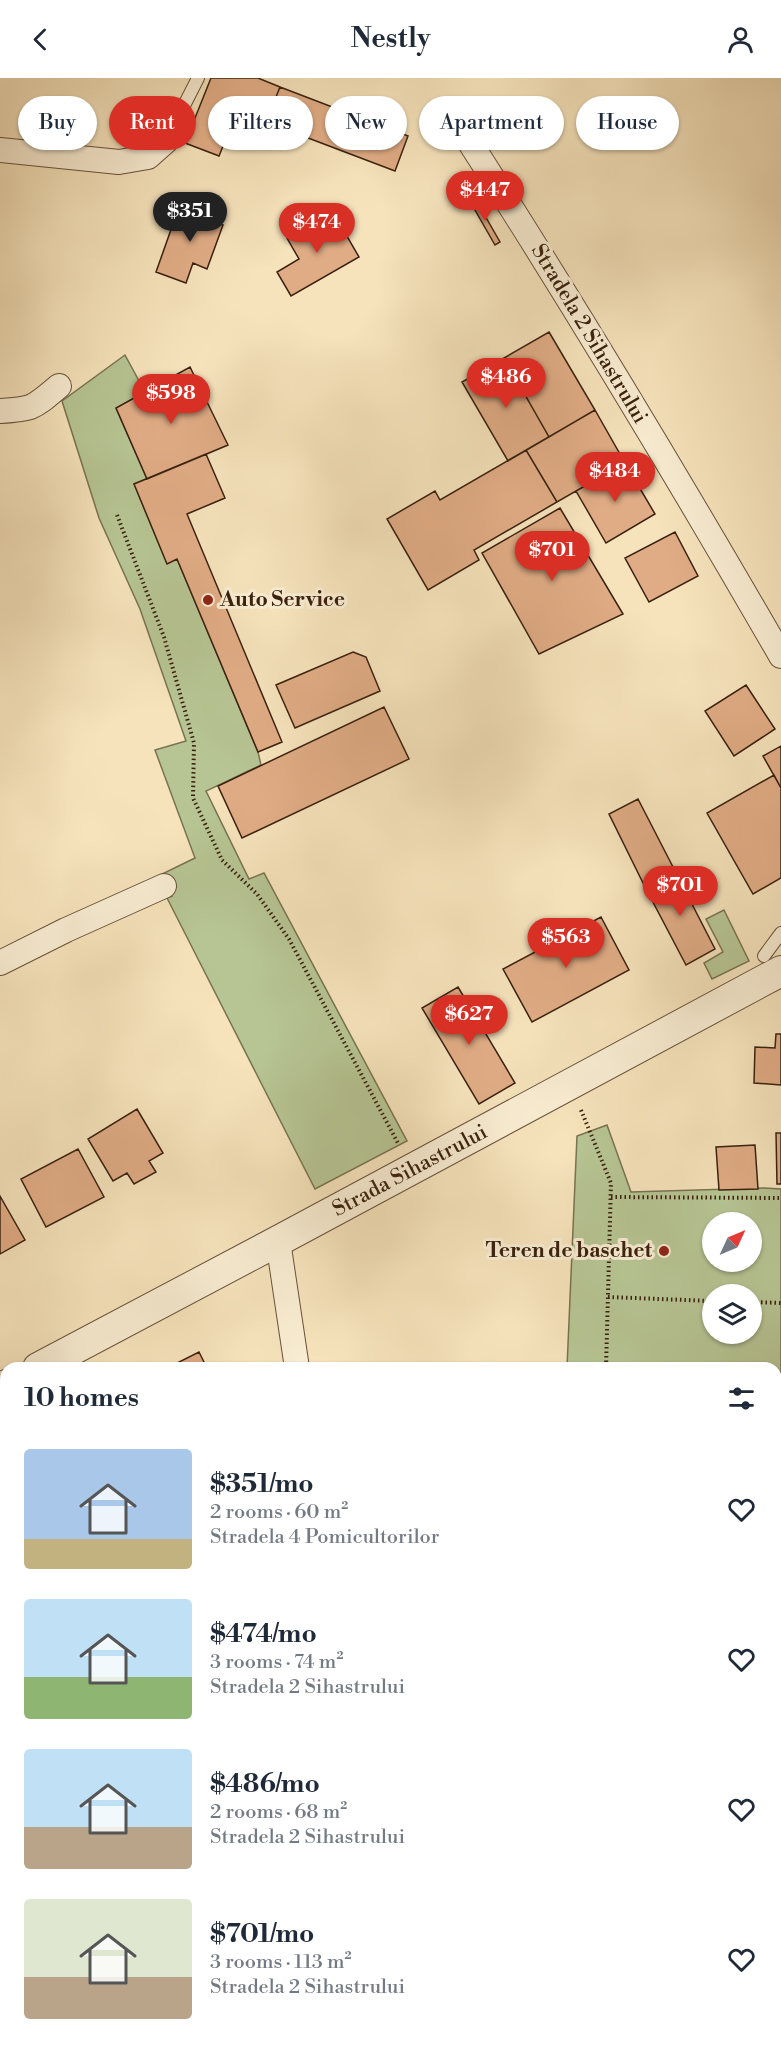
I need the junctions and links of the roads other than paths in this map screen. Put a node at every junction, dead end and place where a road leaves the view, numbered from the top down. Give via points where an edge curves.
1 (198, 78) edge
2 (189, 96) edge
3 (0, 150) edge
4 (155, 150) edge
5 (475, 150) edge
6 (59, 386) dead end
7 (0, 411) edge
8 (781, 656) edge
9 (164, 886) dead end
10 (781, 933) edge
11 (0, 963) edge
12 (773, 963) edge
13 (278, 1241) junction
14 (49, 1362) edge
15 (296, 1362) edge

1 - 2 lane
3 - 4 street via 119,162 148,157
5 - 8 street, Stradela 2 Sihastrului
6 - 7 street via 29,409
9 - 11 street
10 - 12 lane
12 - 13 street, Strada Sihastrului via 571,1084
13 - 14 street, Strada Sihastrului
13 - 15 street

